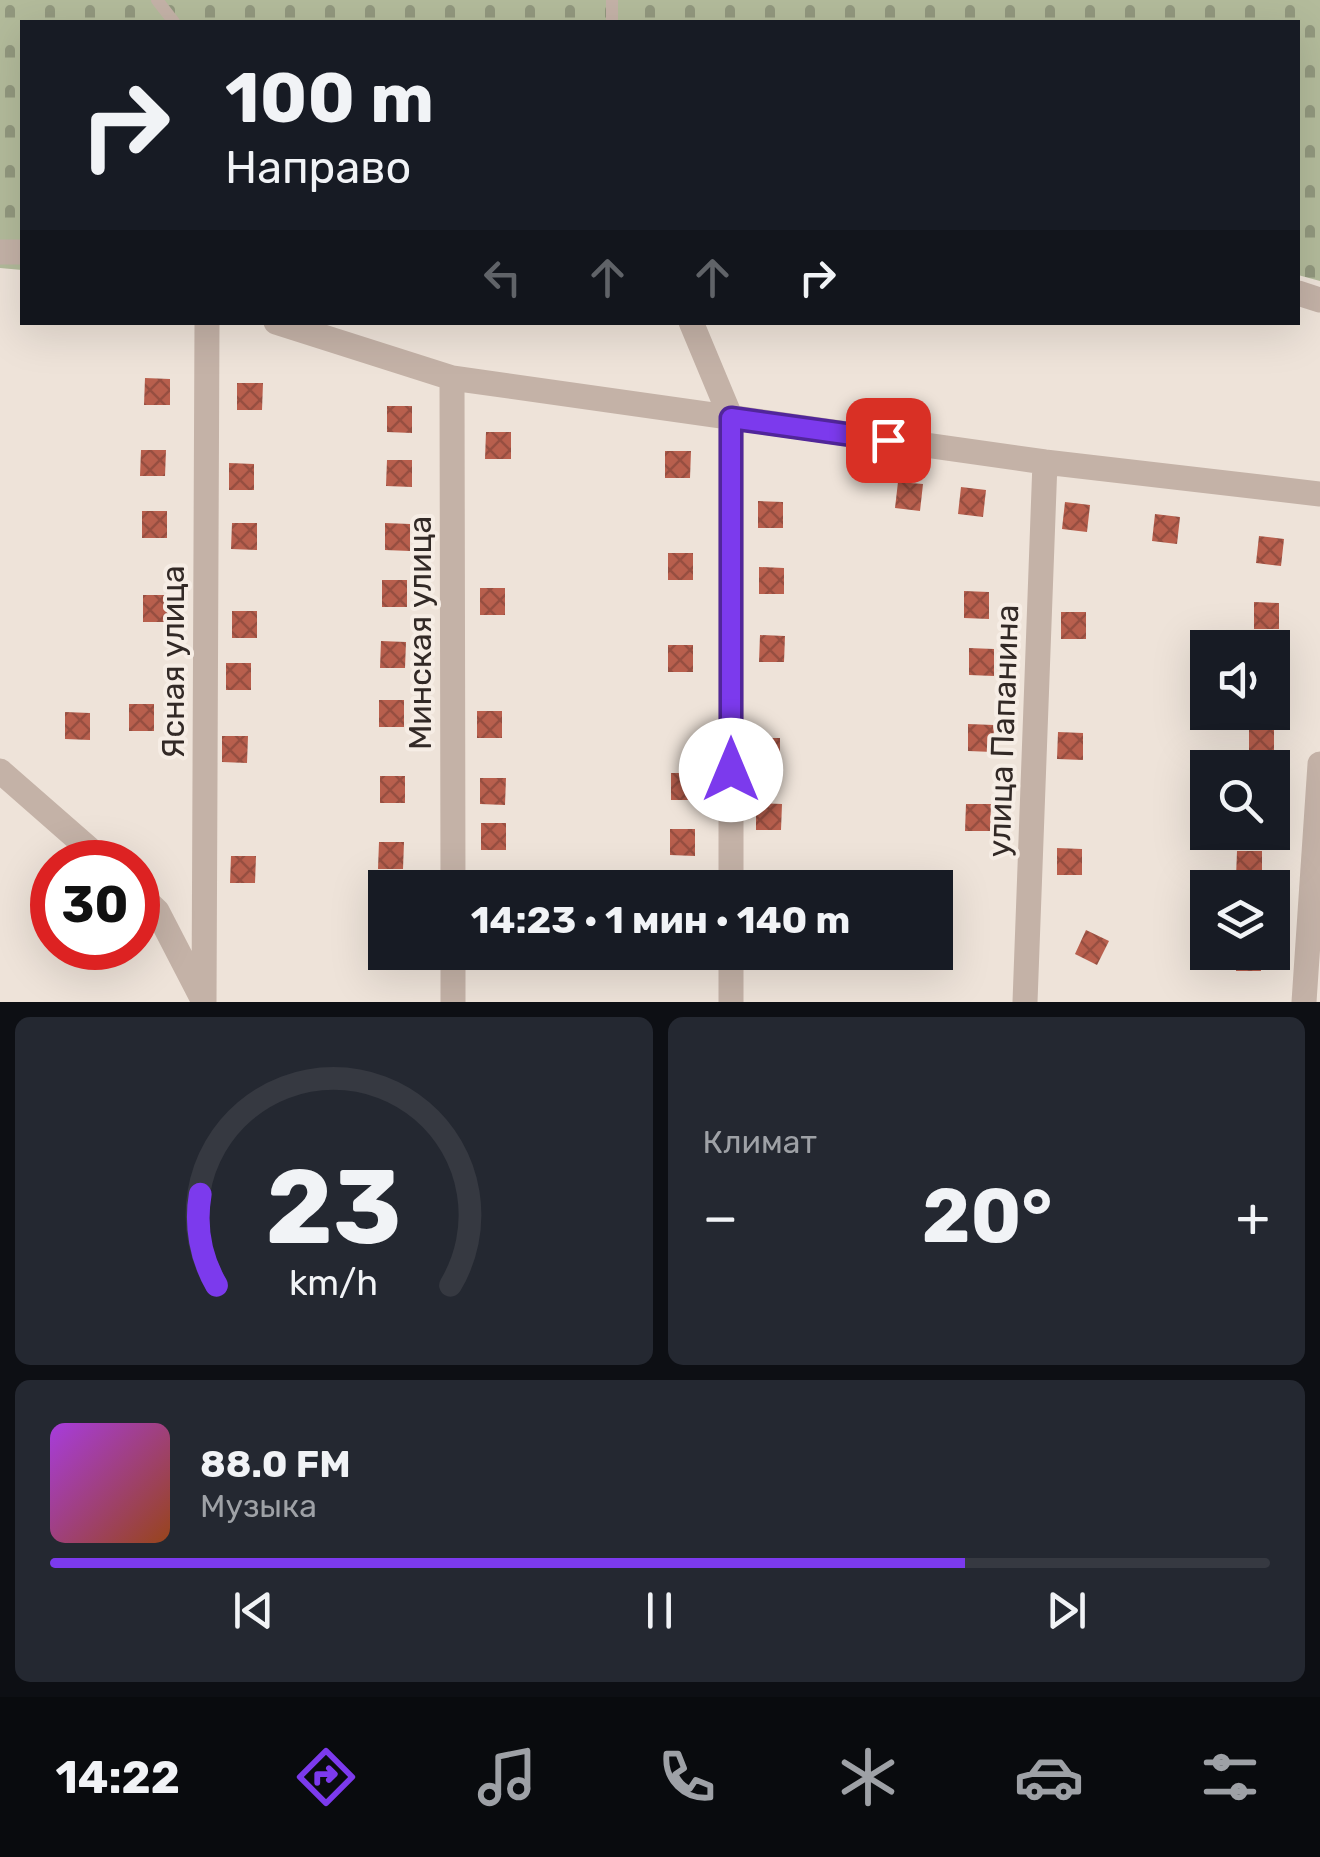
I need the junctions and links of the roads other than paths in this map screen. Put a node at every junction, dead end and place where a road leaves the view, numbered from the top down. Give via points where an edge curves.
1 (157, 0) edge
2 (172, 20) edge
3 (208, 325) edge
4 (285, 325) edge
5 (692, 325) edge
6 (452, 378) junction
7 (731, 418) junction
8 (1045, 462) junction
9 (1320, 494) edge
10 (1320, 764) edge
11 (0, 771) edge
12 (1318, 824) edge
13 (79, 840) edge
14 (453, 870) edge
15 (731, 870) edge
16 (160, 916) edge
17 (453, 970) edge
18 (731, 970) edge
19 (204, 1002) edge
20 (453, 1002) edge
21 (731, 1002) edge
22 (1026, 1002) edge
23 (1304, 1002) edge

1 - 2 lane
3 - 19 street, Ясная улица
4 - 6 street
5 - 7 street
6 - 7 street
6 - 14 street, Минская улица
7 - 8 street
7 - 15 street
8 - 9 street
8 - 22 street, улица Папанина
10 - 12 street
11 - 13 street
12 - 23 street
16 - 19 street
17 - 20 street
18 - 21 street

